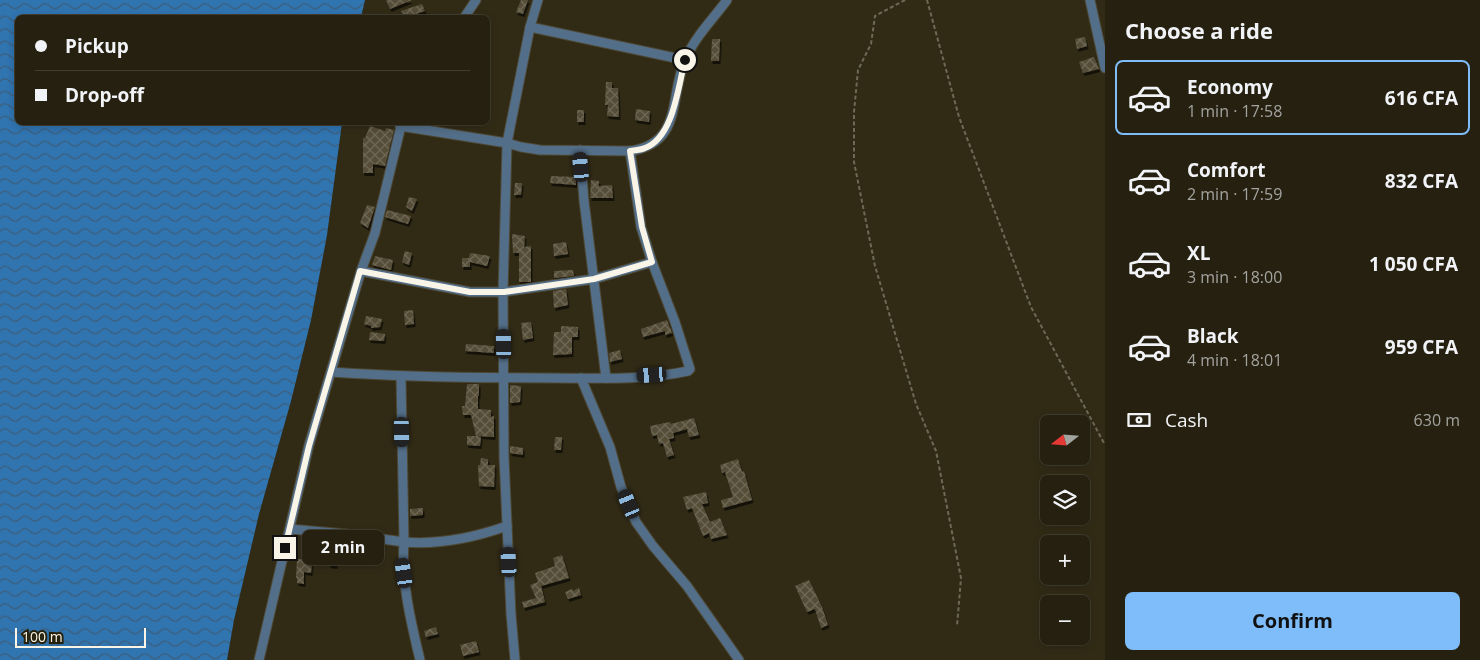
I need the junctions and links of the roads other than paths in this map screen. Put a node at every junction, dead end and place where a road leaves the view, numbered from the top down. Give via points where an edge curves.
1 (476, 0) edge
2 (538, 0) edge
3 (727, 0) edge
4 (1090, 0) edge
5 (466, 15) edge
6 (530, 26) junction
7 (685, 60) junction
8 (1105, 68) edge
9 (401, 125) edge
10 (407, 125) edge
11 (507, 142) junction
12 (580, 150) junction
13 (630, 151) junction
14 (652, 262) junction
15 (360, 271) junction
16 (594, 279) junction
17 (504, 292) junction
18 (331, 372) junction
19 (401, 377) junction
20 (504, 378) junction
21 (581, 378) junction
22 (606, 378) junction
23 (507, 526) junction
24 (290, 529) junction
25 (404, 542) junction
26 (258, 660) edge
27 (420, 660) edge
28 (515, 660) edge
29 (739, 660) edge

1 - 5 street
2 - 6 street
3 - 7 street via 700,34
4 - 8 street
6 - 7 street
6 - 11 street
7 - 13 street via 666,131 645,149
9 - 15 street via 374,233
10 - 11 street
11 - 12 street via 540,150
11 - 17 street
12 - 13 street
12 - 16 street
13 - 14 street via 642,227
14 - 16 street
14 - 22 street via 690,369 667,374
15 - 17 street via 470,292
15 - 18 street
16 - 17 street
16 - 22 street
17 - 20 street
18 - 19 street
18 - 24 street via 309,446
19 - 20 street
19 - 25 street
20 - 21 street
20 - 23 street
21 - 22 street
21 - 29 street via 636,522 687,586
23 - 25 street via 449,542
23 - 28 street
24 - 25 street
24 - 26 street
25 - 27 street via 402,562

